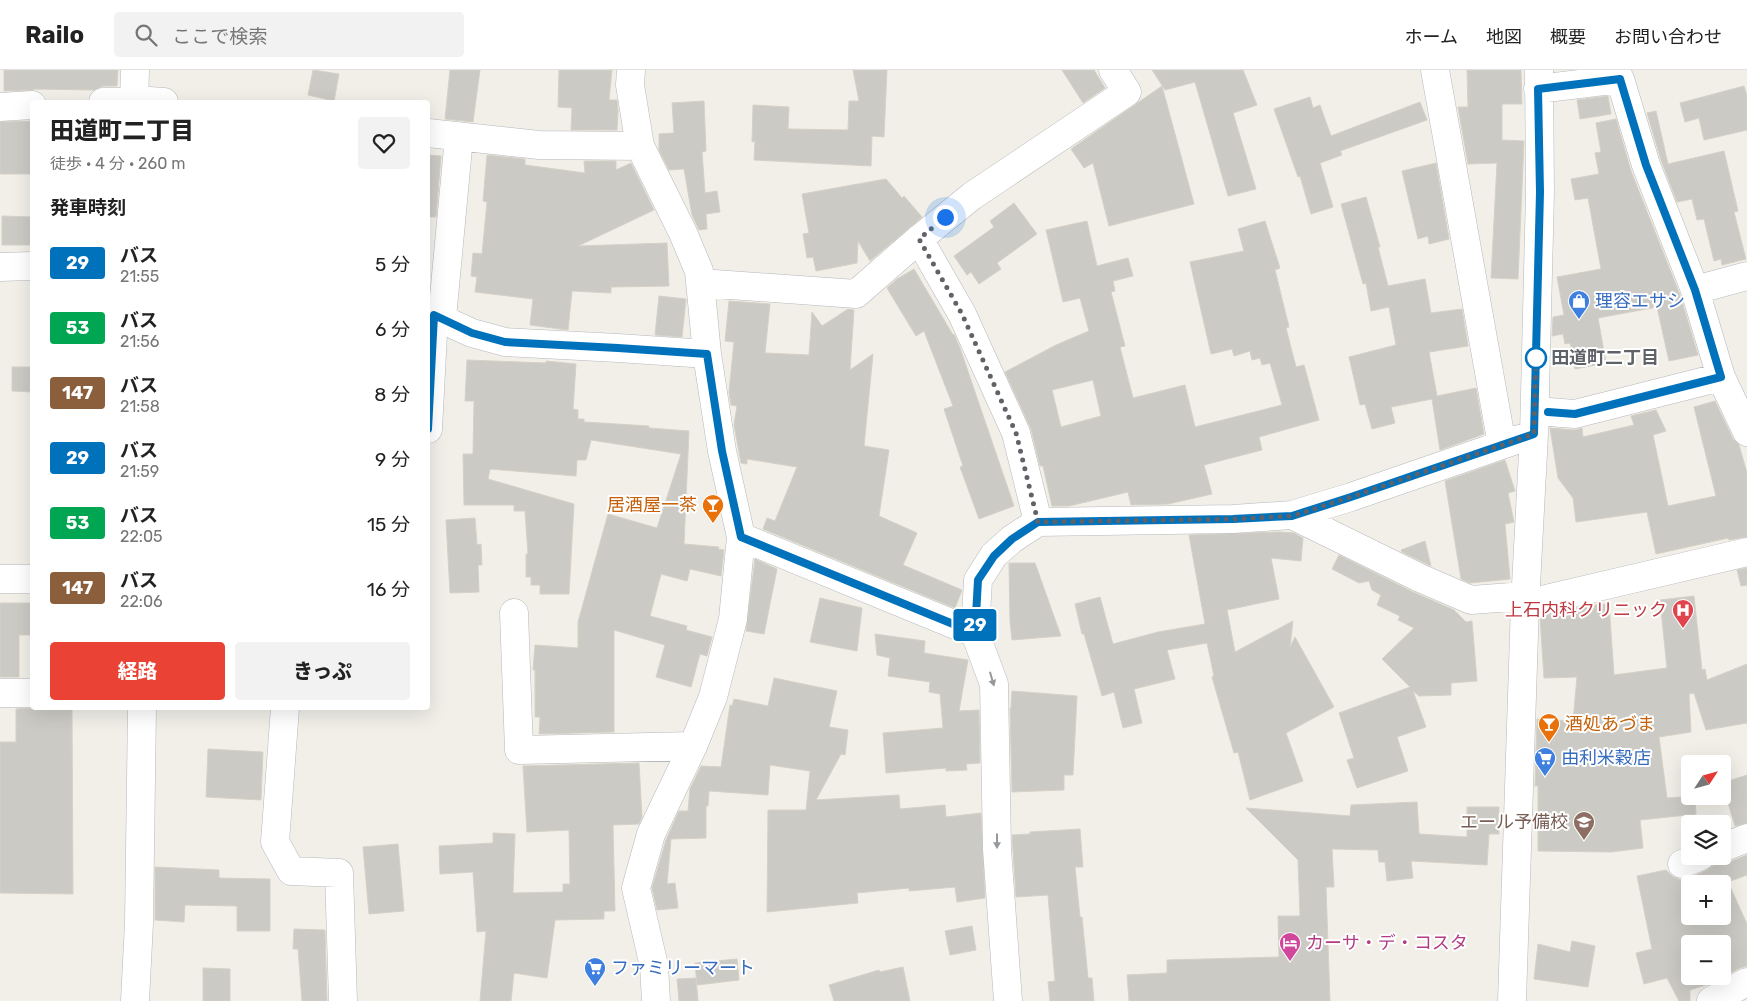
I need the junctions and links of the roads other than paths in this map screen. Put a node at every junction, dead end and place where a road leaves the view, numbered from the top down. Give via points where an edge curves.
1 (136, 70) edge
2 (631, 70) edge
3 (1113, 70) edge
4 (1435, 70) edge
5 (1538, 79) edge
6 (134, 100) edge
7 (30, 105) edge
8 (0, 106) edge
9 (430, 133) edge
10 (459, 137) junction
11 (640, 146) junction
12 (919, 239) junction
13 (30, 266) edge
14 (0, 267) edge
15 (1747, 276) edge
16 (701, 283) junction
17 (1695, 290) junction
18 (435, 315) edge
19 (707, 354) junction
20 (1721, 377) junction
21 (430, 396) edge
22 (1535, 423) junction
23 (1747, 432) edge
24 (1502, 445) junction
25 (1292, 516) junction
26 (1038, 522) junction
27 (741, 537) junction
28 (1747, 552) edge
29 (0, 579) edge
30 (30, 579) edge
31 (1525, 600) junction
32 (514, 613) dead end
33 (975, 633) junction
34 (0, 693) edge
35 (30, 693) edge
36 (142, 710) edge
37 (285, 710) edge
38 (692, 746) junction
39 (1747, 838) edge
40 (1731, 844) edge
41 (1747, 982) edge
42 (135, 1001) edge
43 (343, 1001) edge
44 (656, 1001) edge
45 (1007, 1001) edge
46 (1512, 1001) edge
47 (1711, 1001) edge

1 - 6 street
2 - 11 street via 630,85
3 - 12 street via 1127,92 972,196
4 - 24 street
5 - 17 street via 1620,79 1646,165
5 - 22 street via 1540,192
7 - 8 street
9 - 10 street
10 - 11 street via 539,145
10 - 18 street
11 - 16 street via 683,233 699,270
12 - 16 street via 856,294
12 - 26 street via 962,314 1016,433
13 - 14 street
15 - 17 street
16 - 19 street
17 - 20 street
18 - 19 street via 472,333 505,342
18 - 21 street
19 - 27 street via 722,451
20 - 22 street
20 - 23 street
22 - 24 street
22 - 31 street
24 - 25 street
25 - 26 street
25 - 31 street via 1471,600
26 - 33 street via 994,556 978,580
27 - 33 street
27 - 38 street via 733,619 713,697
28 - 31 street
29 - 30 street
31 - 46 street
32 - 38 street via 519,750
33 -> 45 street via 994,684 997,850
34 - 35 street
36 - 42 street
37 - 43 street via 275,842 292,871 339,874
38 - 44 street via 651,834 636,888 654,966
39 - 40 street
41 - 47 street

